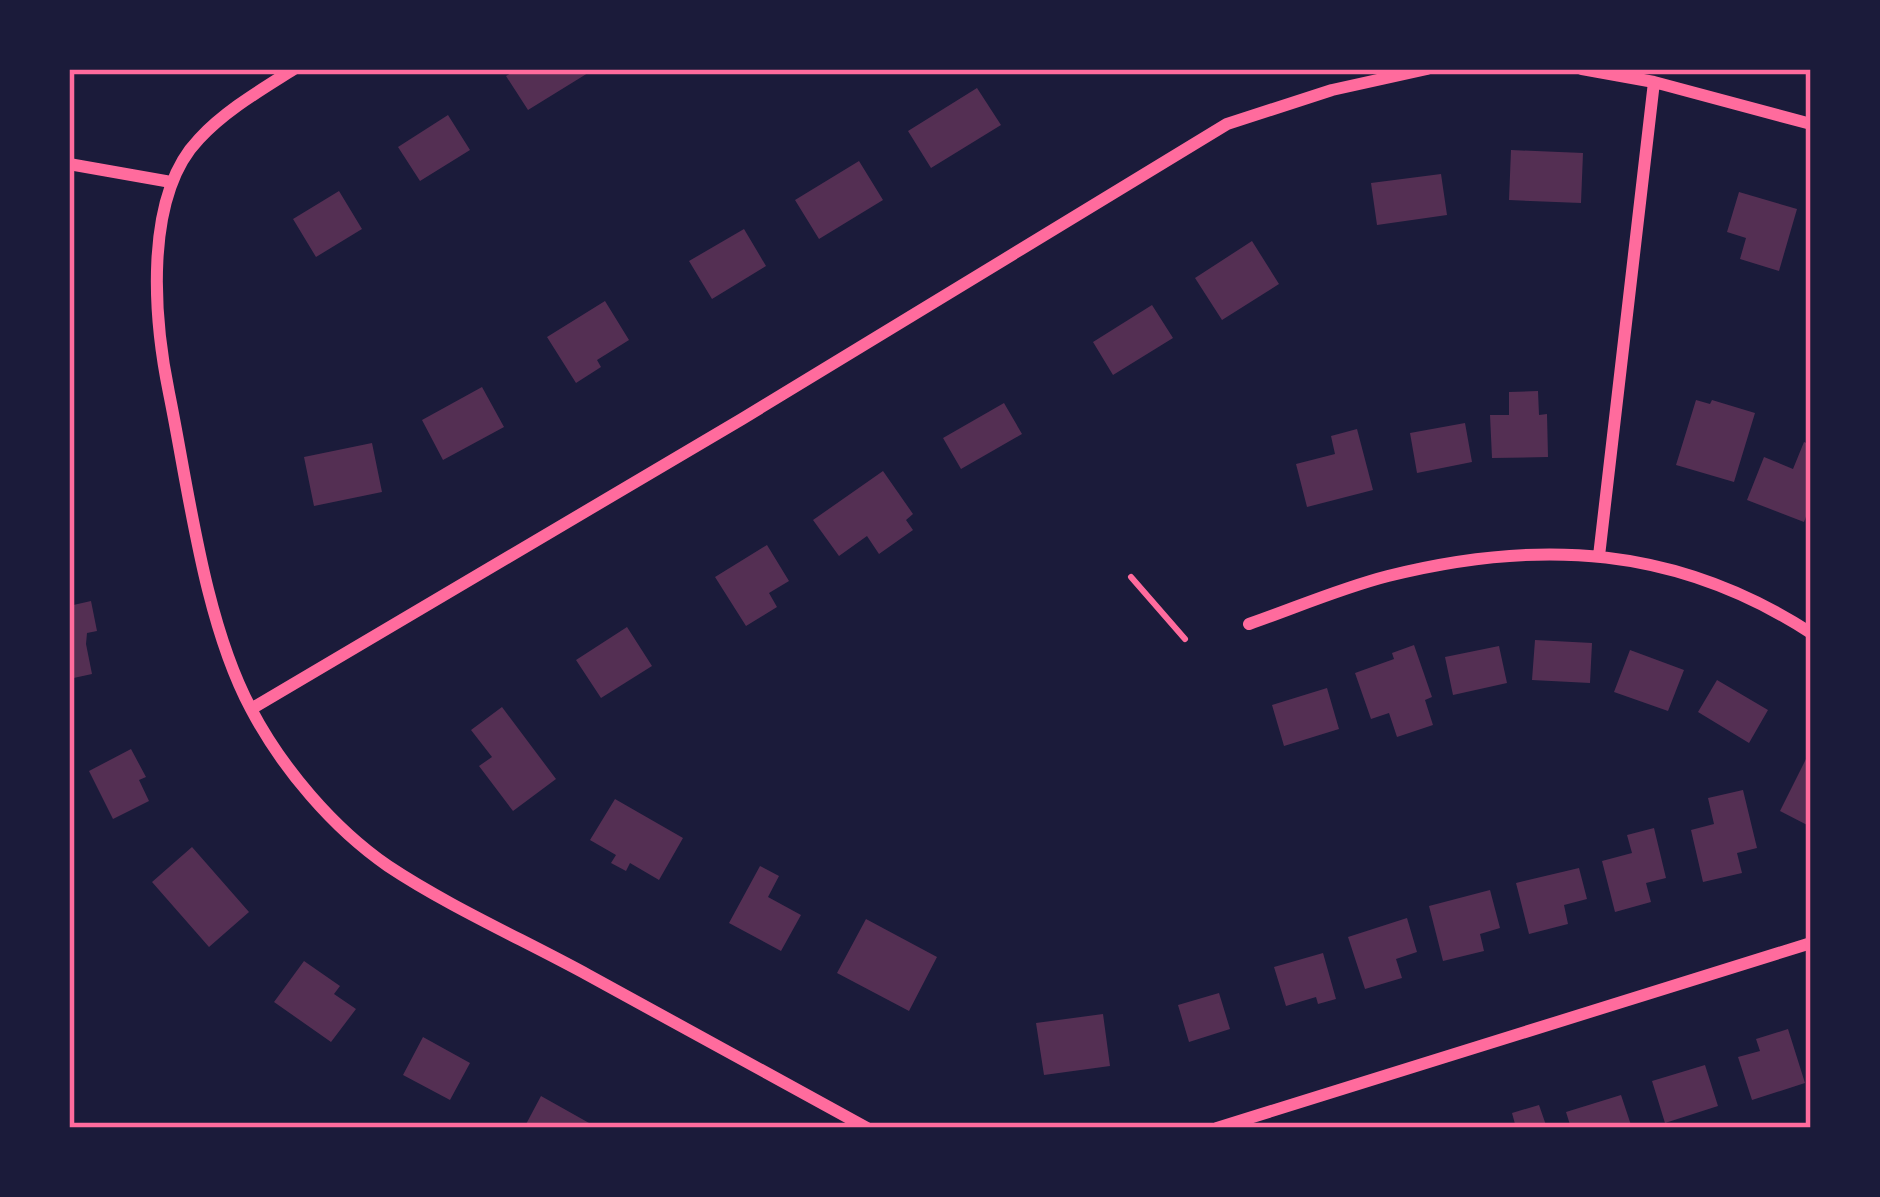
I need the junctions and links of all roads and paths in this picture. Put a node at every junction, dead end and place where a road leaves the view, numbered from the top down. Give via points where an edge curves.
1 (294, 69) edge
2 (1427, 69) edge
3 (1582, 69) edge
4 (1654, 82) junction
5 (1811, 124) edge
6 (69, 164) edge
7 (171, 182) junction
8 (1599, 556) junction
9 (1131, 577) dead end
10 (1249, 623) dead end
11 (1811, 633) edge
12 (1185, 639) dead end
13 (250, 709) junction
14 (1811, 943) edge
15 (868, 1128) edge
16 (1217, 1128) edge

1 - 7 street via 196,141
2 - 13 street via 1227,124
3 - 4 street
4 - 5 street
4 - 8 street
6 - 7 street
7 - 13 street via 157,281 167,382 205,572
8 - 10 street via 1522,552 1387,577
8 - 11 street via 1680,570 1771,607
9 - 12 path
13 - 15 street via 302,788 386,865
14 - 16 street

